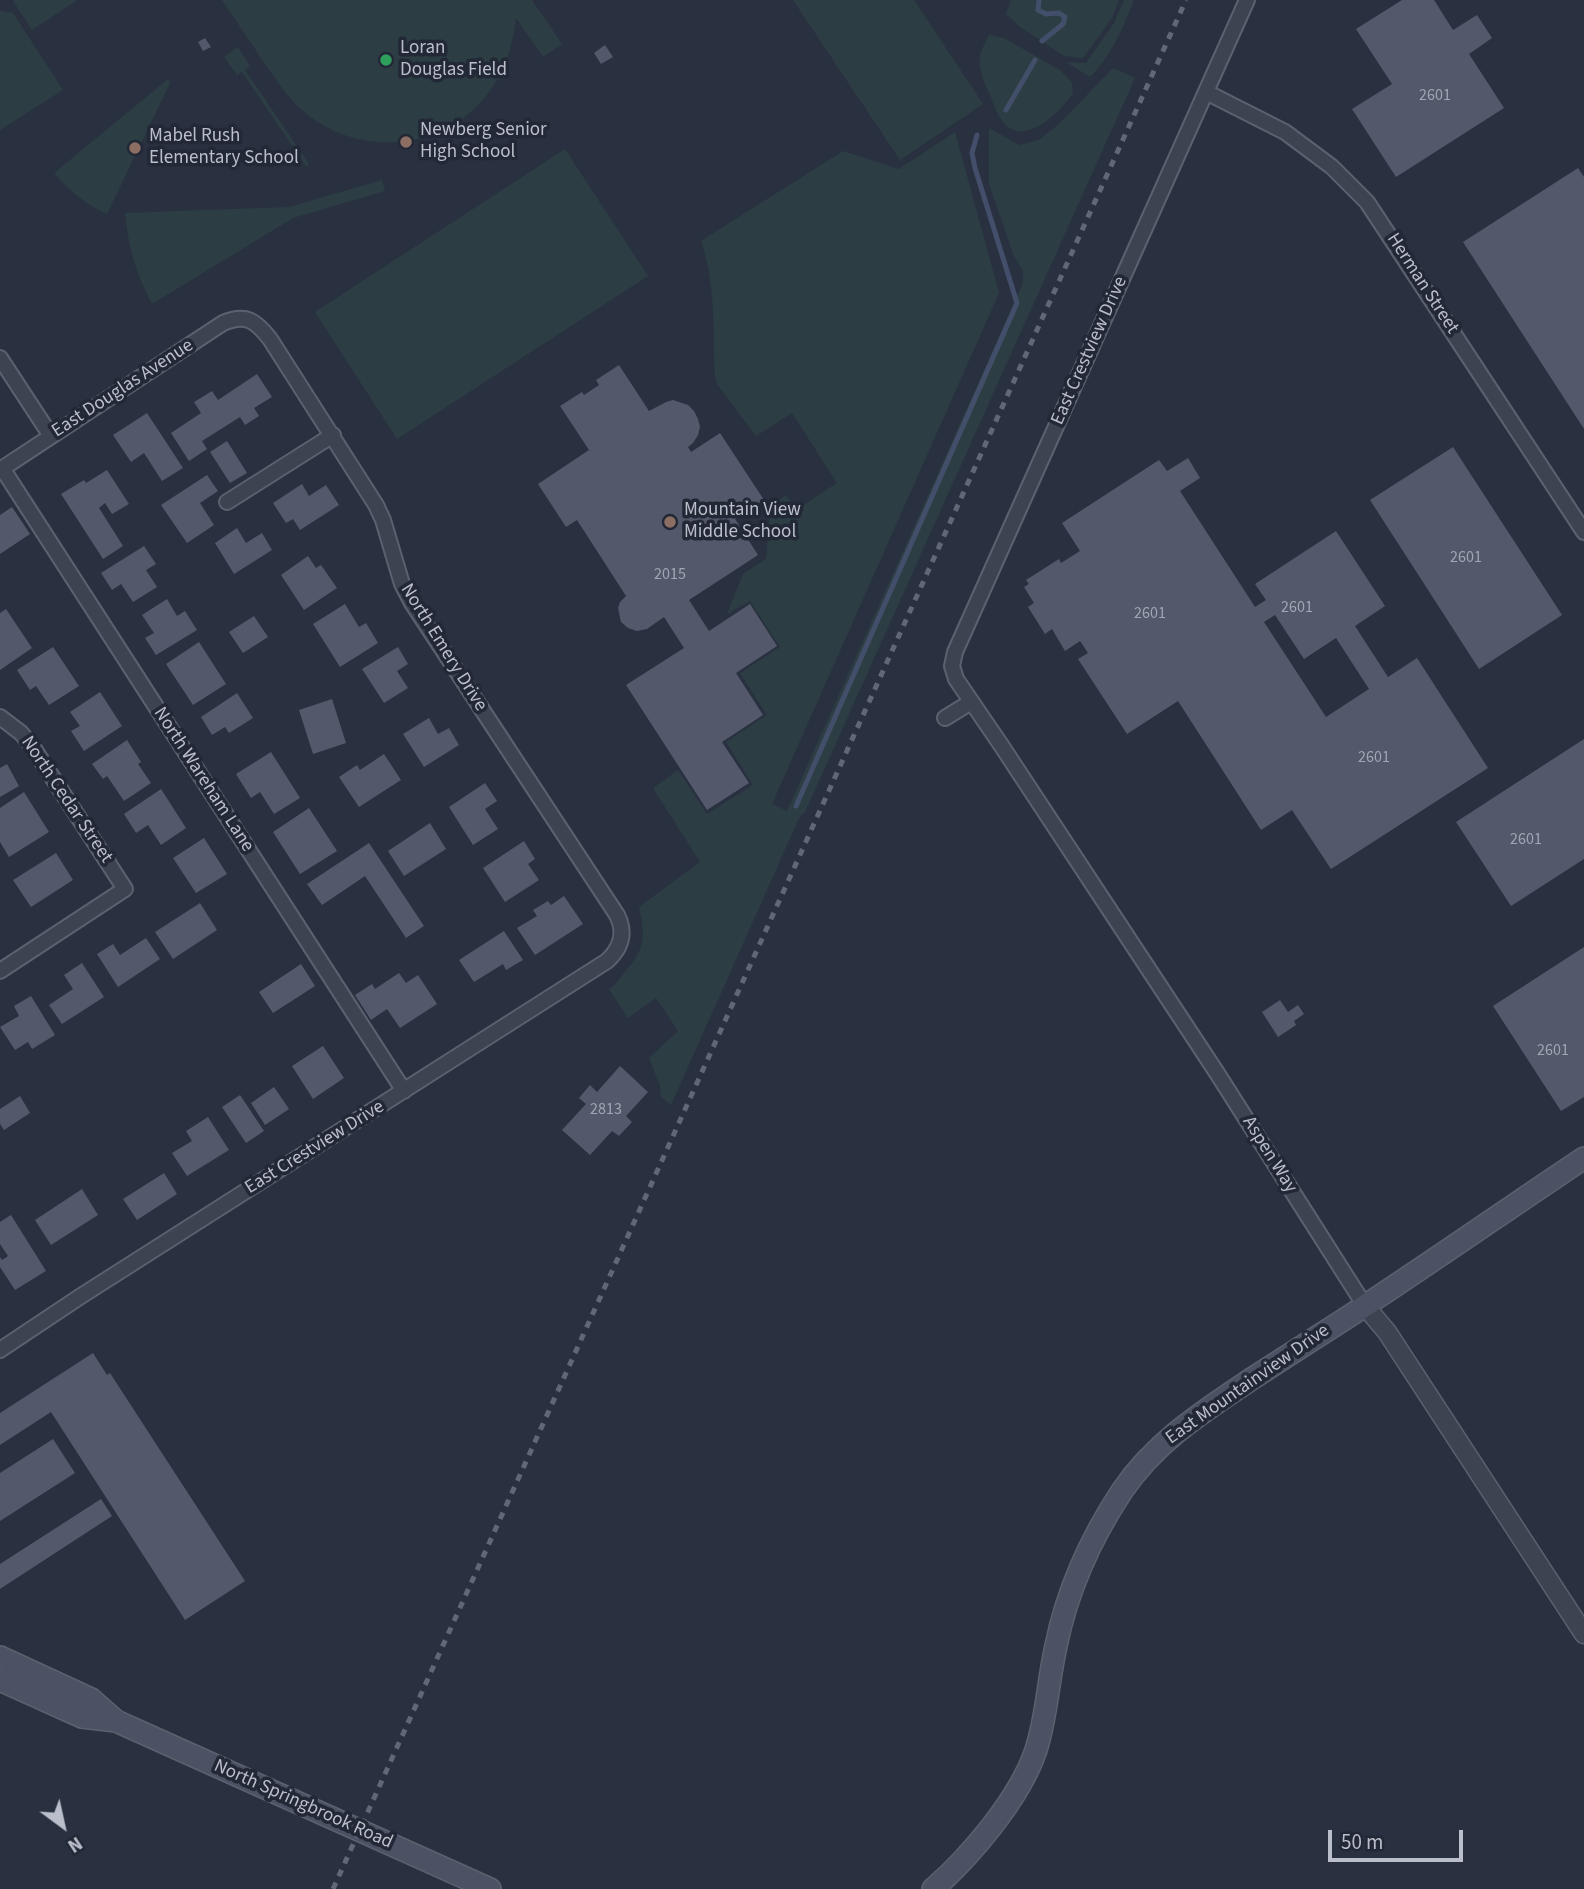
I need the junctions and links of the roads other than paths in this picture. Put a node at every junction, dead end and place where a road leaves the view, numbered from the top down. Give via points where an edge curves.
1 (1247, 0) edge
2 (1206, 92) junction
3 (248, 320) joint
4 (0, 358) edge
5 (332, 435) junction
6 (51, 436) junction
7 (1, 469) edge
8 (227, 502) dead end
9 (1584, 532) edge
10 (971, 702) junction
11 (0, 717) edge
12 (946, 718) dead end
13 (621, 939) joint
14 (0, 971) edge
15 (404, 1091) junction
16 (1584, 1158) edge
17 (1365, 1306) junction
18 (0, 1350) edge
19 (1584, 1634) edge
20 (0, 1657) edge
21 (0, 1680) edge
22 (116, 1721) junction
23 (490, 1889) edge
24 (933, 1889) edge

1 - 2 street, East Crestview Drive
2 - 9 street, Herman Street via 1285,132 1332,167 1367,202
2 - 10 street, East Crestview Drive via 955,652 952,666 956,679
3 - 5 street, North Emery Drive via 270,339
3 - 6 street, East Douglas Avenue via 223,323
4 - 6 street
5 - 8 street
5 - 13 street, North Emery Drive via 383,520 406,594 617,915
6 - 7 street, East Douglas Avenue
7 - 15 street, North Wareham Lane
10 - 12 street
10 - 17 street, Aspen Way
11 - 14 street, North Cedar Street via 32,746 125,889
13 - 15 street, East Crestview Drive via 607,961
15 - 18 street, East Crestview Drive
16 - 17 main road, East Mountainview Drive
17 - 19 street, Aspen Way via 1387,1332
17 - 24 main road, East Mountainview Drive via 1181,1427 1152,1453 1122,1491 1094,1538 1069,1597 1036,1752 1019,1787 979,1843
20 - 22 main road, North Springbrook Road via 91,1699
21 - 22 main road, North Springbrook Road via 82,1717
22 - 23 main road, North Springbrook Road

